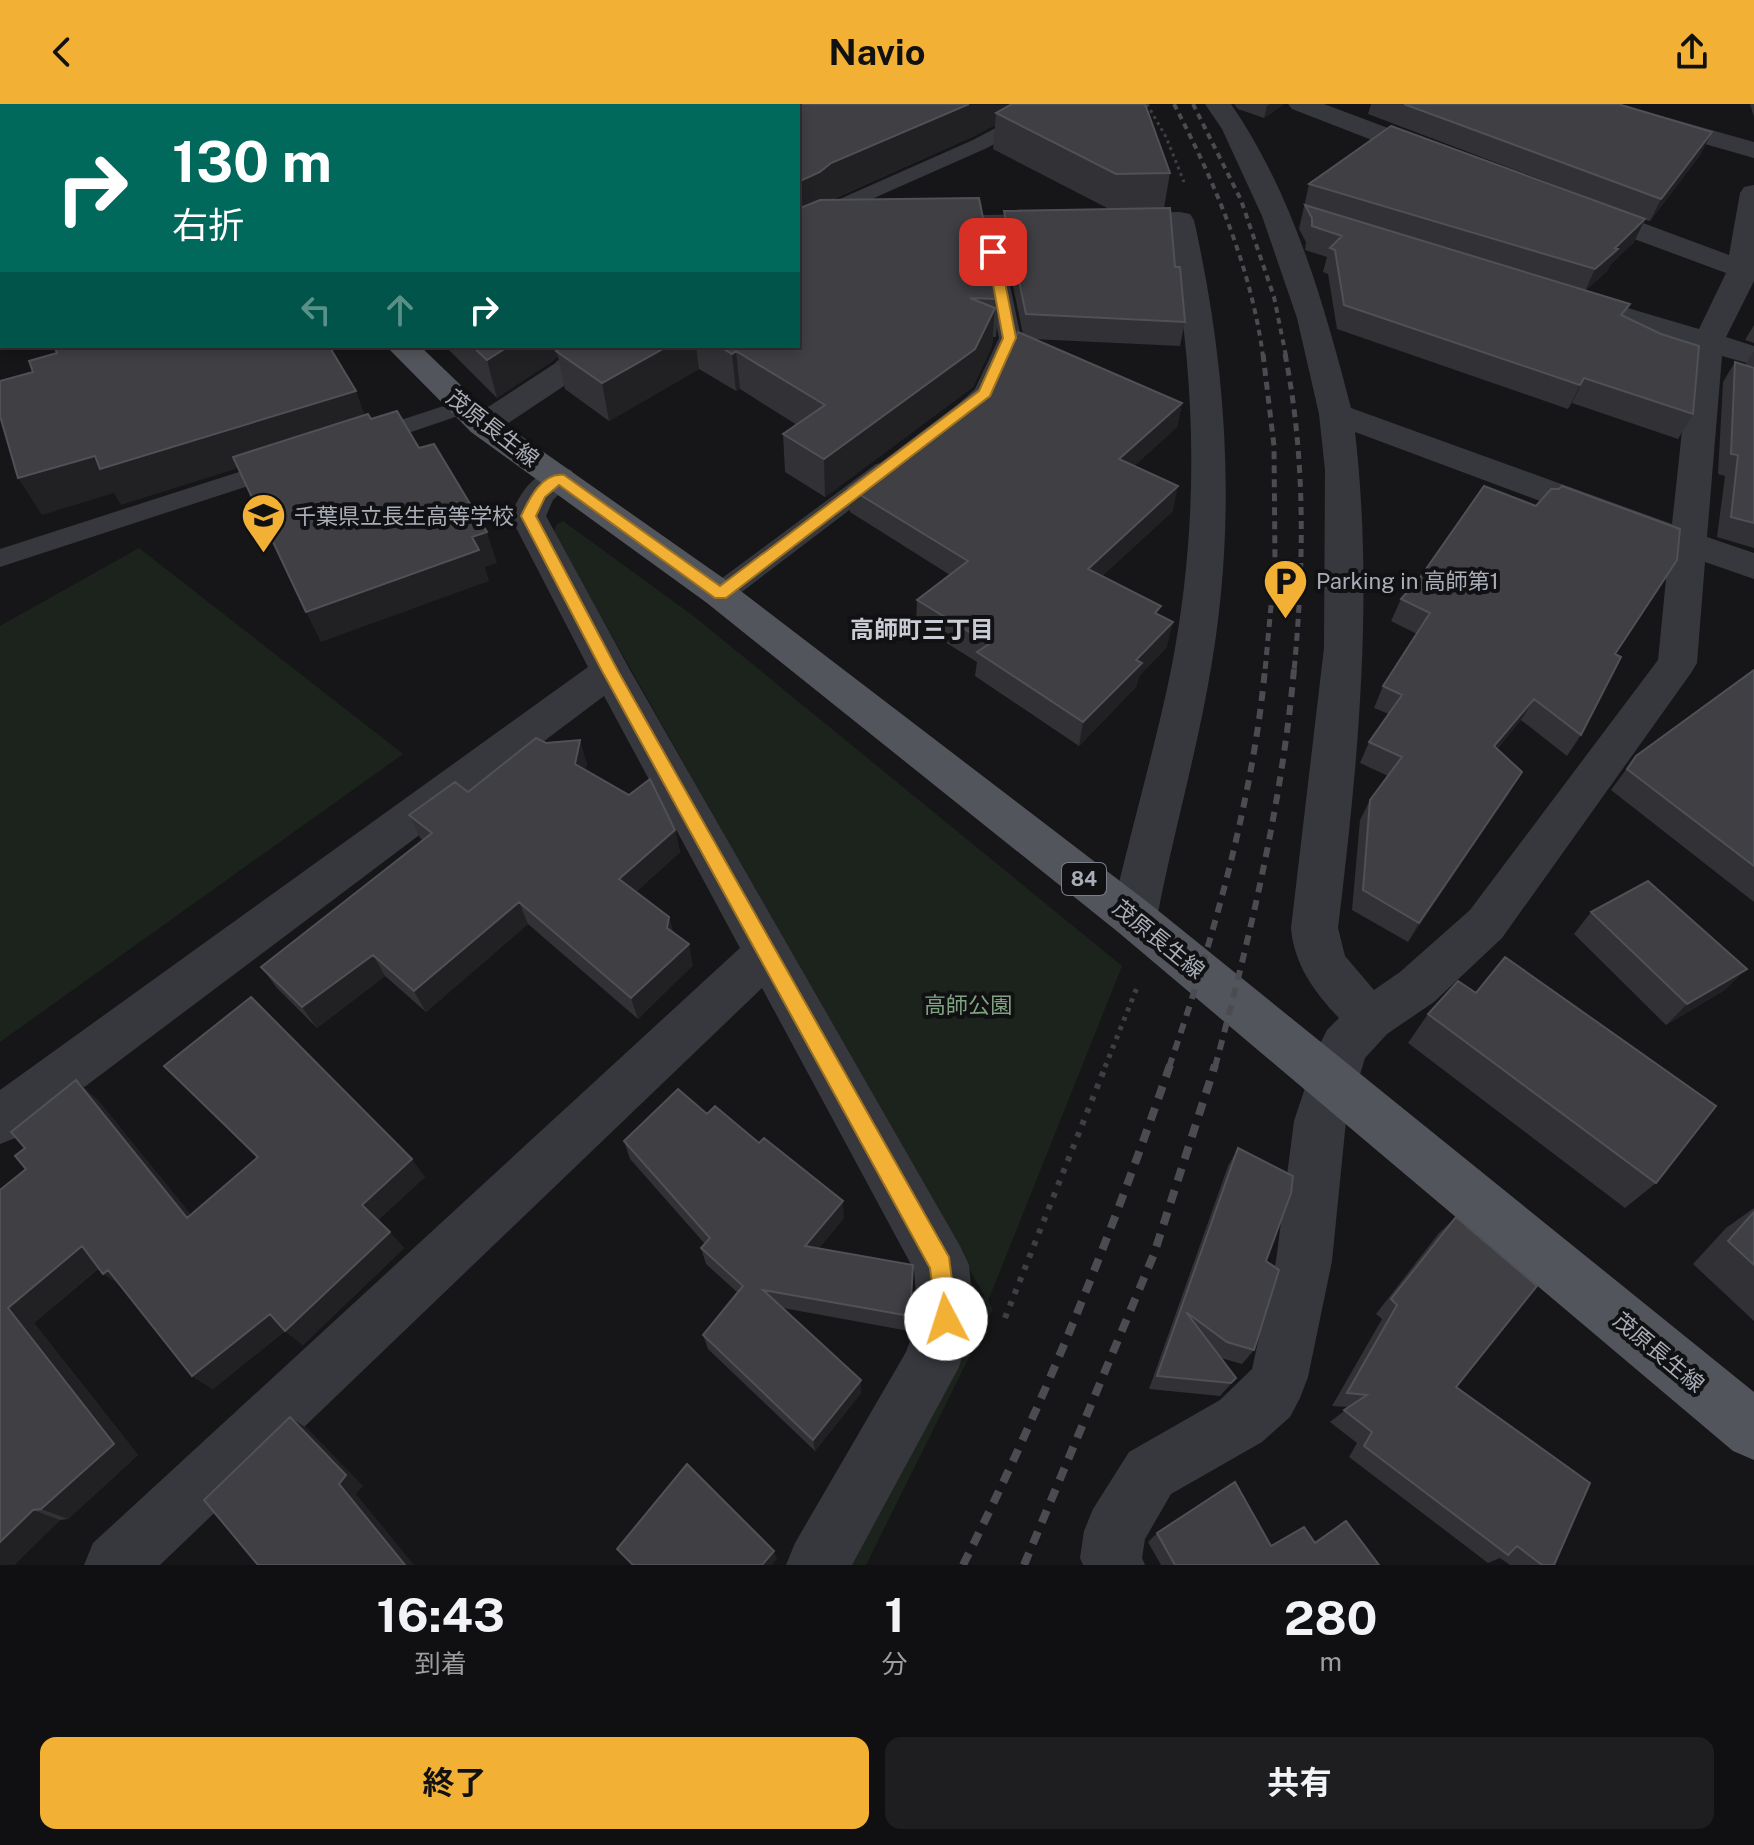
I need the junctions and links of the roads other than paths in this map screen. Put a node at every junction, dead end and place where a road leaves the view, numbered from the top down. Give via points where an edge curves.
1 (1043, 104) edge
2 (1218, 104) edge
3 (1301, 104) edge
4 (1591, 104) edge
5 (1754, 150) edge
6 (1462, 165) edge
7 (1754, 193) edge
8 (1565, 203) edge
9 (987, 223) junction
10 (863, 225) edge
11 (894, 225) edge
12 (807, 230) edge
13 (1741, 269) junction
14 (1542, 291) edge
15 (1707, 343) junction
16 (404, 348) edge
17 (589, 348) edge
18 (1754, 356) edge
19 (1336, 414) junction
20 (473, 416) junction
21 (949, 422) edge
22 (346, 445) edge
23 (900, 459) edge
24 (301, 460) edge
25 (559, 478) junction
26 (1688, 543) junction
27 (0, 558) edge
28 (1754, 567) edge
29 (720, 594) junction
30 (610, 671) junction
31 (1134, 918) junction
32 (767, 953) junction
33 (1370, 1019) junction
34 (1331, 1081) junction
35 (0, 1120) edge
36 (1754, 1430) edge
37 (115, 1565) edge
38 (817, 1565) edge
39 (1114, 1565) edge

1 - 12 lane via 1041,111 980,144 840,206
2 - 19 street via 1289,216
3 - 6 street
4 - 5 street
7 - 13 street
8 - 13 street
9 - 11 street
9 - 21 lane via 1010,338 985,393
9 - 31 street via 1180,220 1196,288 1207,383 1211,505 1197,633
10 - 12 street
13 - 15 street
14 - 15 street
15 - 18 street
15 - 26 street
16 - 20 main road, 茂原長生線 / 84
17 - 20 street via 565,371
19 - 26 street
19 - 33 street via 1342,470 1344,648 1312,932 1319,960
20 - 22 lane
20 - 25 main road, 茂原長生線 / 84
23 - 29 lane
24 - 27 lane
25 - 29 main road, 茂原長生線 / 84
25 - 30 street via 538,494 528,516
26 - 28 street
26 - 33 street via 1677,663 1486,924 1417,987
29 - 31 main road, 茂原長生線 / 84
30 - 32 street
30 - 35 street
31 - 34 main road, 茂原長生線 / 84
32 - 37 street
32 - 38 street via 941,1265 946,1319 930,1367
33 - 34 street via 1344,1046
34 - 36 main road, 茂原長生線 / 84
34 - 39 street via 1320,1121 1304,1261 1279,1377 1269,1396 1241,1421 1150,1473 1115,1531

